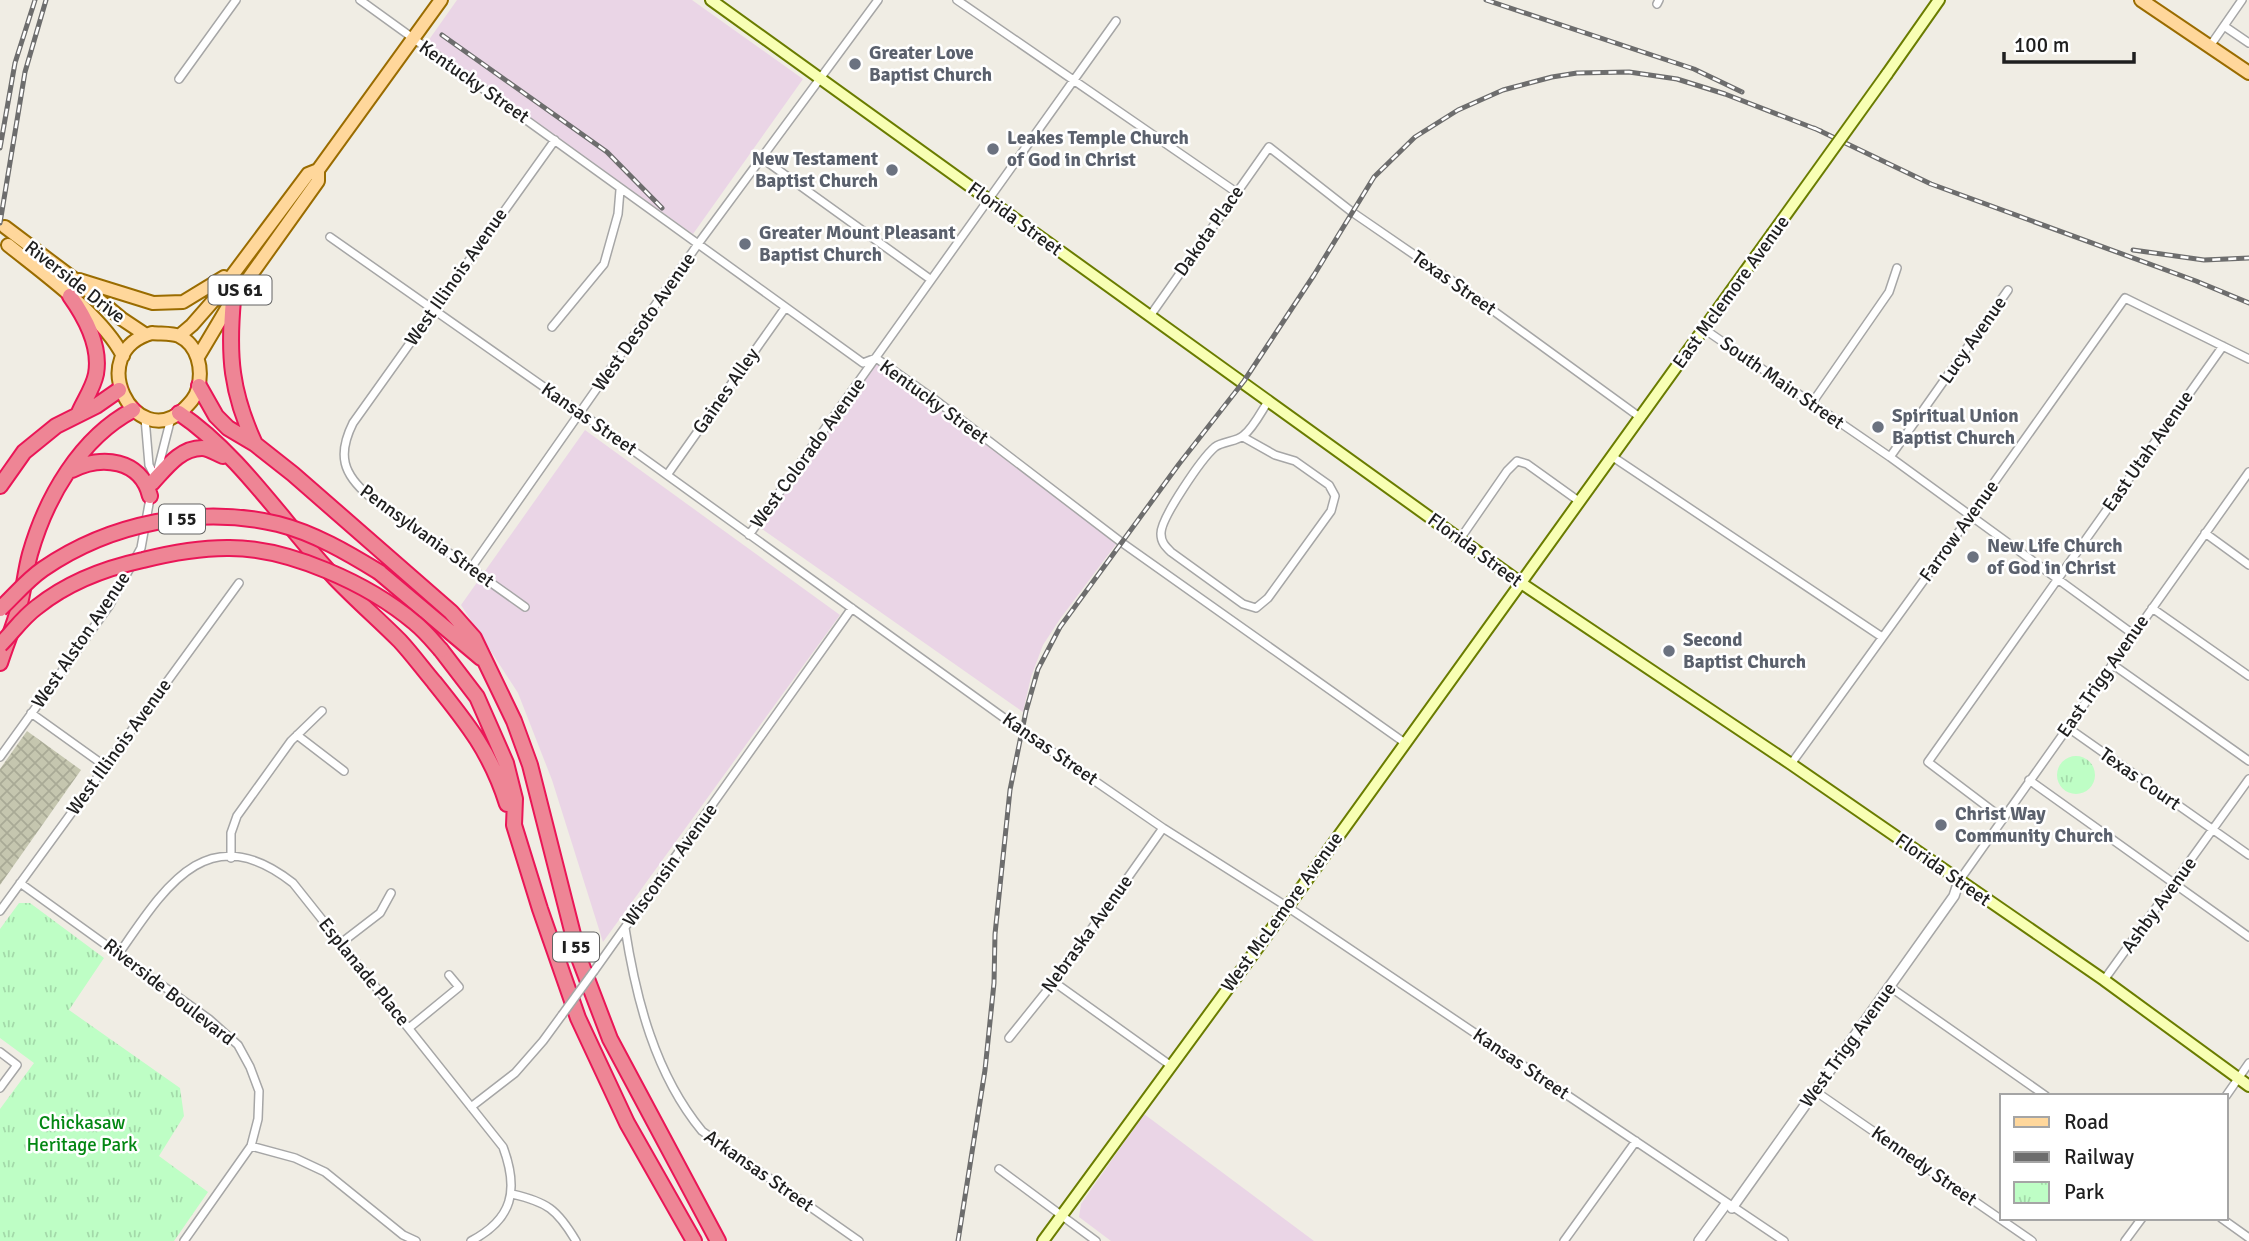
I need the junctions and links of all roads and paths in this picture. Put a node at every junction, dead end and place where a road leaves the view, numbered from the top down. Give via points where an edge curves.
1 (236, 0) edge
2 (360, 0) edge
3 (441, 0) edge
4 (711, 0) edge
5 (878, 0) edge
6 (957, 0) edge
7 (1939, 0) edge
8 (2141, 0) edge
9 (2242, 0) edge
10 (1116, 21) dead end
11 (2224, 26) junction
12 (413, 39) junction
13 (2249, 43) edge
14 (2213, 48) junction
15 (2249, 73) edge
16 (820, 78) junction
17 (179, 79) dead end
18 (1075, 80) junction
19 (555, 140) junction
20 (1269, 147) joint
21 (763, 159) junction
22 (318, 170) junction
23 (620, 190) junction
24 (1236, 192) junction
25 (989, 200) junction
26 (5, 227) dead end
27 (330, 237) dead end
28 (8, 244) dead end
29 (698, 244) junction
30 (236, 268) junction
31 (1897, 268) dead end
32 (75, 279) junction
33 (930, 279) junction
34 (2008, 290) dead end
35 (70, 296) junction
36 (233, 300) junction
37 (785, 308) junction
38 (432, 310) junction
39 (1150, 316) junction
40 (552, 327) dead end
41 (1704, 329) junction
42 (146, 335) junction
43 (179, 335) junction
44 (2223, 346) junction
45 (123, 356) junction
46 (198, 357) junction
47 (876, 358) junction
48 (2249, 359) edge
49 (199, 386) junction
50 (120, 390) junction
51 (1269, 400) junction
52 (1812, 402) junction
53 (581, 413) junction
54 (139, 414) junction
55 (78, 415) junction
56 (175, 415) junction
57 (1641, 418) junction
58 (1243, 437) junction
59 (255, 444) junction
60 (344, 454) joint
61 (1613, 457) junction
62 (1890, 457) junction
63 (230, 459) junction
64 (68, 472) junction
65 (2249, 472) edge
66 (667, 475) junction
67 (2242, 482) junction
68 (152, 485) junction
69 (0, 486) edge
70 (2249, 487) edge
71 (1580, 502) junction
72 (1971, 515) junction
73 (2205, 533) junction
74 (749, 535) junction
75 (1460, 539) junction
76 (2249, 565) edge
77 (471, 568) junction
78 (2057, 580) junction
79 (239, 583) dead end
80 (1521, 583) junction
81 (525, 607) dead end
82 (852, 608) junction
83 (2152, 608) junction
84 (0, 609) edge
85 (2133, 635) junction
86 (1882, 637) junction
87 (0, 645) edge
88 (485, 662) junction
89 (0, 663) edge
90 (2112, 664) junction
91 (2249, 676) edge
92 (322, 711) dead end
93 (31, 713) junction
94 (2067, 727) junction
95 (298, 735) junction
96 (1405, 743) junction
97 (0, 757) edge
98 (2249, 761) edge
99 (1791, 764) junction
100 (105, 766) junction
101 (344, 771) dead end
102 (2249, 779) edge
103 (2029, 780) junction
104 (2002, 818) junction
105 (514, 825) junction
106 (1163, 828) junction
107 (2213, 830) junction
108 (2249, 855) edge
109 (231, 858) junction
110 (1958, 881) junction
111 (20, 883) junction
112 (2174, 885) junction
113 (391, 893) dead end
114 (1286, 905) junction
115 (0, 911) edge
116 (625, 928) junction
117 (2249, 937) edge
118 (341, 943) junction
119 (120, 952) junction
120 (449, 975) dead end
121 (2104, 980) junction
122 (1054, 982) junction
123 (1890, 987) junction
124 (409, 1028) junction
125 (1009, 1038) dead end
126 (0, 1052) edge
127 (2249, 1063) edge
128 (1170, 1065) junction
129 (2238, 1078) junction
130 (2249, 1086) edge
131 (0, 1088) edge
132 (1815, 1091) junction
133 (2043, 1094) edge
134 (2227, 1094) edge
135 (471, 1107) junction
136 (1636, 1141) junction
137 (251, 1146) junction
138 (999, 1169) dead end
139 (512, 1194) junction
140 (1729, 1206) junction
141 (1061, 1215) junction
142 (2000, 1219) edge
143 (2002, 1220) edge
144 (2141, 1220) edge
145 (2224, 1220) edge
146 (2249, 1238) edge
147 (693, 1239) edge
148 (2129, 1240) edge
149 (184, 1241) edge
150 (416, 1241) edge
151 (471, 1241) edge
152 (576, 1241) edge
153 (718, 1241) edge
154 (859, 1241) edge
155 (1043, 1241) edge
156 (1097, 1241) edge
157 (1564, 1241) edge
158 (1699, 1241) edge
159 (1784, 1241) edge
160 (2032, 1241) edge

1 - 17 street
2 - 12 street, Kentucky Street
3 - 12 main road, US 61
4 - 16 main road, Florida Street
5 - 16 street, West Desoto Avenue
6 - 18 street
7 - 41 main road, East Mclemore Avenue, bridge
8 - 14 main road
9 - 11 street
10 - 18 street, West Colorado Avenue
11 - 13 street
11 - 14 street
12 - 19 street, Kentucky Street
12 - 22 main road, US 61
14 - 15 main road
16 - 21 street, West Desoto Avenue
16 - 25 main road, Florida Street
18 - 24 street
18 - 25 street, West Colorado Avenue
19 - 23 street, Kentucky Street
19 - 38 street, West Illinois Avenue
20 - 24 street, Dakota Place
20 - 57 street, Texas Street via 1352,212
21 - 29 street, West Desoto Avenue
21 - 33 street
22 - 30 main road, US 61 via 309,174
22 - 36 main road, US 61 via 318,181
23 - 29 street, Kentucky Street
23 - 40 street via 604,264
24 - 39 street, Dakota Place
25 - 33 street, West Colorado Avenue
25 - 39 main road, Florida Street
26 - 32 main road, Riverside Drive
27 - 38 street, Kansas Street
28 - 35 main road, Riverside Drive
29 - 37 street, Kentucky Street
29 - 53 street, West Desoto Avenue
30 - 32 main road via 183,302 153,303
30 - 43 main road, US 61 via 213,301
31 - 52 street via 1889,292
32 - 42 main road, Riverside Drive
33 - 47 street, West Colorado Avenue
34 - 62 street, Lucy Avenue
35 - 45 main road, Riverside Drive via 115,340
35 - 55 highway via 83,315 96,356 96,374
36 - 46 main road, US 61
36 - 59 highway via 231,367 242,416
37 - 47 street, Kentucky Street via 863,363
37 - 66 street, Gaines Alley
38 - 53 street, Kansas Street
38 - 60 street, West Illinois Avenue via 353,423
39 - 51 main road, Florida Street
41 - 52 street, South Main Street
41 - 57 main road, East Mclemore Avenue
42 - 43 main road
42 - 45 main road
43 - 46 main road
44 - 48 street
44 - 72 street, Farrow Avenue via 2125,298
44 - 78 street, East Utah Avenue
45 - 50 main road
46 - 49 main road
47 - 74 street, West Colorado Avenue
47 - 96 street, Kentucky Street via 1121,542
49 - 56 main road via 196,396
49 - 59 highway via 216,416
50 - 54 main road
50 - 55 highway
51 - 58 street
51 - 75 main road, Florida Street
52 - 62 street, South Main Street
53 - 66 street, Kansas Street
53 - 77 street, West Desoto Avenue
54 - 56 main road
54 - 64 highway via 120,417
54 - 68 street, West Alston Avenue
55 - 69 highway via 24,452
56 - 63 highway via 201,428
56 - 68 street, West Alston Avenue
57 - 61 main road, East Mclemore Avenue
58 - 58 street via 1213,449 1166,515 1161,533 1171,552 1242,604 1256,608 1331,511 1335,496 1329,485 1295,461
59 - 88 highway via 451,612 474,638
60 - 77 street, Pennsylvania Street via 347,471 359,488
61 - 71 main road, East Mclemore Avenue
61 - 86 street
62 - 72 street, South Main Street
63 - 68 highway via 204,447 186,452
63 - 105 highway via 335,579 402,643 475,733 499,780
64 - 68 highway via 86,463 113,460
64 - 89 highway via 43,516
65 - 67 street, East Trigg Avenue
66 - 74 street, Kansas Street
67 - 70 street
67 - 73 street, East Trigg Avenue
68 - 93 street, West Alston Avenue via 141,548 108,606
71 - 75 street via 1519,461 1507,471
71 - 80 main road, East Mclemore Avenue
72 - 78 street, South Main Street
72 - 86 street, Farrow Avenue
73 - 76 street
73 - 83 street, East Trigg Avenue
74 - 82 street, Kansas Street
75 - 80 main road, Florida Street
77 - 81 street, Pennsylvania Street
78 - 85 street, South Main Street
78 - 104 street, East Utah Avenue via 1928,762
79 - 100 street, West Illinois Avenue
80 - 96 main road, West McLemore Avenue
80 - 99 main road, Florida Street
82 - 106 street, Kansas Street
82 - 116 street, Wisconsin Avenue
83 - 85 street, East Trigg Avenue
83 - 91 street
84 - 88 highway, I 55, bridge via 41,570 104,537 144,523 204,516 243,518 280,524 338,547 379,572
85 - 90 street, East Trigg Avenue
86 - 99 street, Farrow Avenue
87 - 105 highway, I 55, bridge via 36,608 107,570 166,554 229,548 286,556 389,603 441,650 477,697 506,763 515,799
88 - 153 highway, I 55 via 530,765 579,958 610,1038
90 - 94 street, East Trigg Avenue
90 - 98 street
92 - 95 street
93 - 97 street, West Alston Avenue
93 - 100 street
94 - 103 street, East Trigg Avenue
94 - 107 street, Texas Court
95 - 101 street
95 - 109 street via 237,816 231,833
96 - 114 main road, West McLemore Avenue
99 - 110 main road, Florida Street
100 - 111 street, West Illinois Avenue
102 - 107 street, Ashby Avenue
103 - 104 street, East Trigg Avenue
103 - 112 street
104 - 110 street, East Trigg Avenue
105 - 147 highway, I 55 via 579,1018 627,1122
106 - 114 street, Kansas Street
106 - 122 street, Nebraska Avenue
107 - 108 street
107 - 112 street, Ashby Avenue
109 - 118 street, Esplanade Place via 249,858 274,868 293,883
109 - 119 street, Esplanade Place via 214,858 172,881
110 - 121 main road, Florida Street
110 - 123 street, West Trigg Avenue via 1954,896
111 - 115 street, West Illinois Avenue
111 - 119 street, Riverside Boulevard
112 - 117 street
112 - 121 street, Ashby Avenue
113 - 118 street via 380,913
114 - 128 main road, West McLemore Avenue
114 - 136 street, Kansas Street
116 - 135 street, Wisconsin Avenue, bridge via 543,1041 515,1073
116 - 154 street, Arkansas Street via 641,1012 685,1111 702,1131
118 - 124 street, Esplanade Place
119 - 137 street, Riverside Boulevard via 238,1045 259,1091
120 - 124 street via 459,987
121 - 129 main road, Florida Street
122 - 125 street, Nebraska Avenue
122 - 128 street
123 - 132 street, West Trigg Avenue
123 - 133 street
124 - 135 street, Esplanade Place
126 - 131 street via 17,1065
127 - 129 street
128 - 141 main road, West McLemore Avenue
129 - 130 main road, Florida Street
129 - 134 street
132 - 140 street, West Trigg Avenue
132 - 142 street, Kennedy Street
135 - 139 street, Esplanade Place via 503,1147 511,1168
136 - 140 street, Kansas Street
136 - 157 street
137 - 149 street, Riverside Boulevard
137 - 150 street via 325,1172
138 - 141 street
139 - 151 street via 503,1215
139 - 152 street via 553,1208
140 - 158 street, West Trigg Avenue
140 - 159 street, Kansas Street
141 - 155 main road, West McLemore Avenue
141 - 156 street
143 - 160 street, Kennedy Street
144 - 148 street
145 - 146 street

